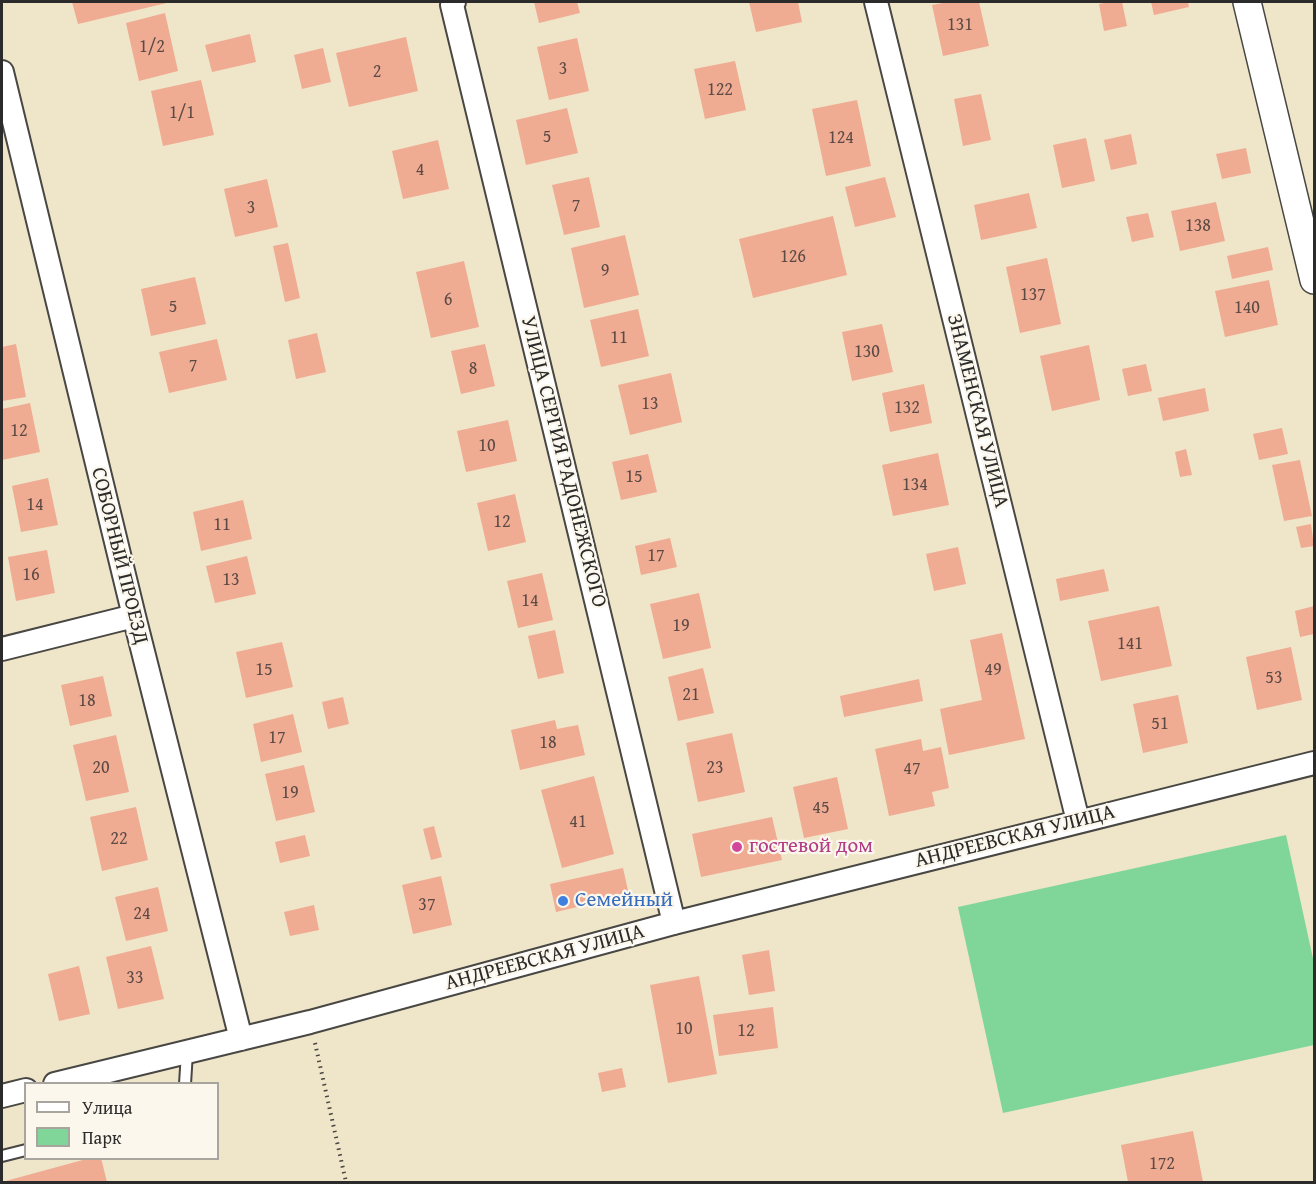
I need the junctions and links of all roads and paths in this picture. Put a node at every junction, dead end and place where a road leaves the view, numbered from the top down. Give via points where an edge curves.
1 (454, 2) edge
2 (876, 2) edge
3 (1247, 2) edge
4 (2, 72) edge
5 (1314, 280) edge
6 (134, 616) junction
7 (2, 650) edge
8 (1314, 763) edge
9 (1078, 821) junction
10 (674, 923) junction
11 (310, 1022) junction
12 (241, 1039) junction
13 (187, 1052) junction
14 (58, 1082) edge
15 (185, 1082) edge
16 (24, 1090) edge
17 (2, 1096) edge
18 (24, 1150) edge
19 (2, 1156) edge
20 (346, 1182) edge

1 - 10 street, УЛИЦА СЕРГИЯ РАДОНЕЖСКОГО
2 - 9 street, ЗНАМЕНСКАЯ УЛИЦА
3 - 5 street
4 - 6 street, СОБОРНЫЙ ПРОЕЗД
6 - 7 street
6 - 12 street, СОБОРНЫЙ ПРОЕЗД
8 - 9 street, АНДРЕЕВСКАЯ УЛИЦА
9 - 10 street, АНДРЕЕВСКАЯ УЛИЦА
10 - 11 street, АНДРЕЕВСКАЯ УЛИЦА
11 - 12 street, АНДРЕЕВСКАЯ УЛИЦА
11 - 20 path
12 - 13 street, АНДРЕЕВСКАЯ УЛИЦА
13 - 14 street, АНДРЕЕВСКАЯ УЛИЦА
13 - 15 lane
16 - 17 street
18 - 19 lane

